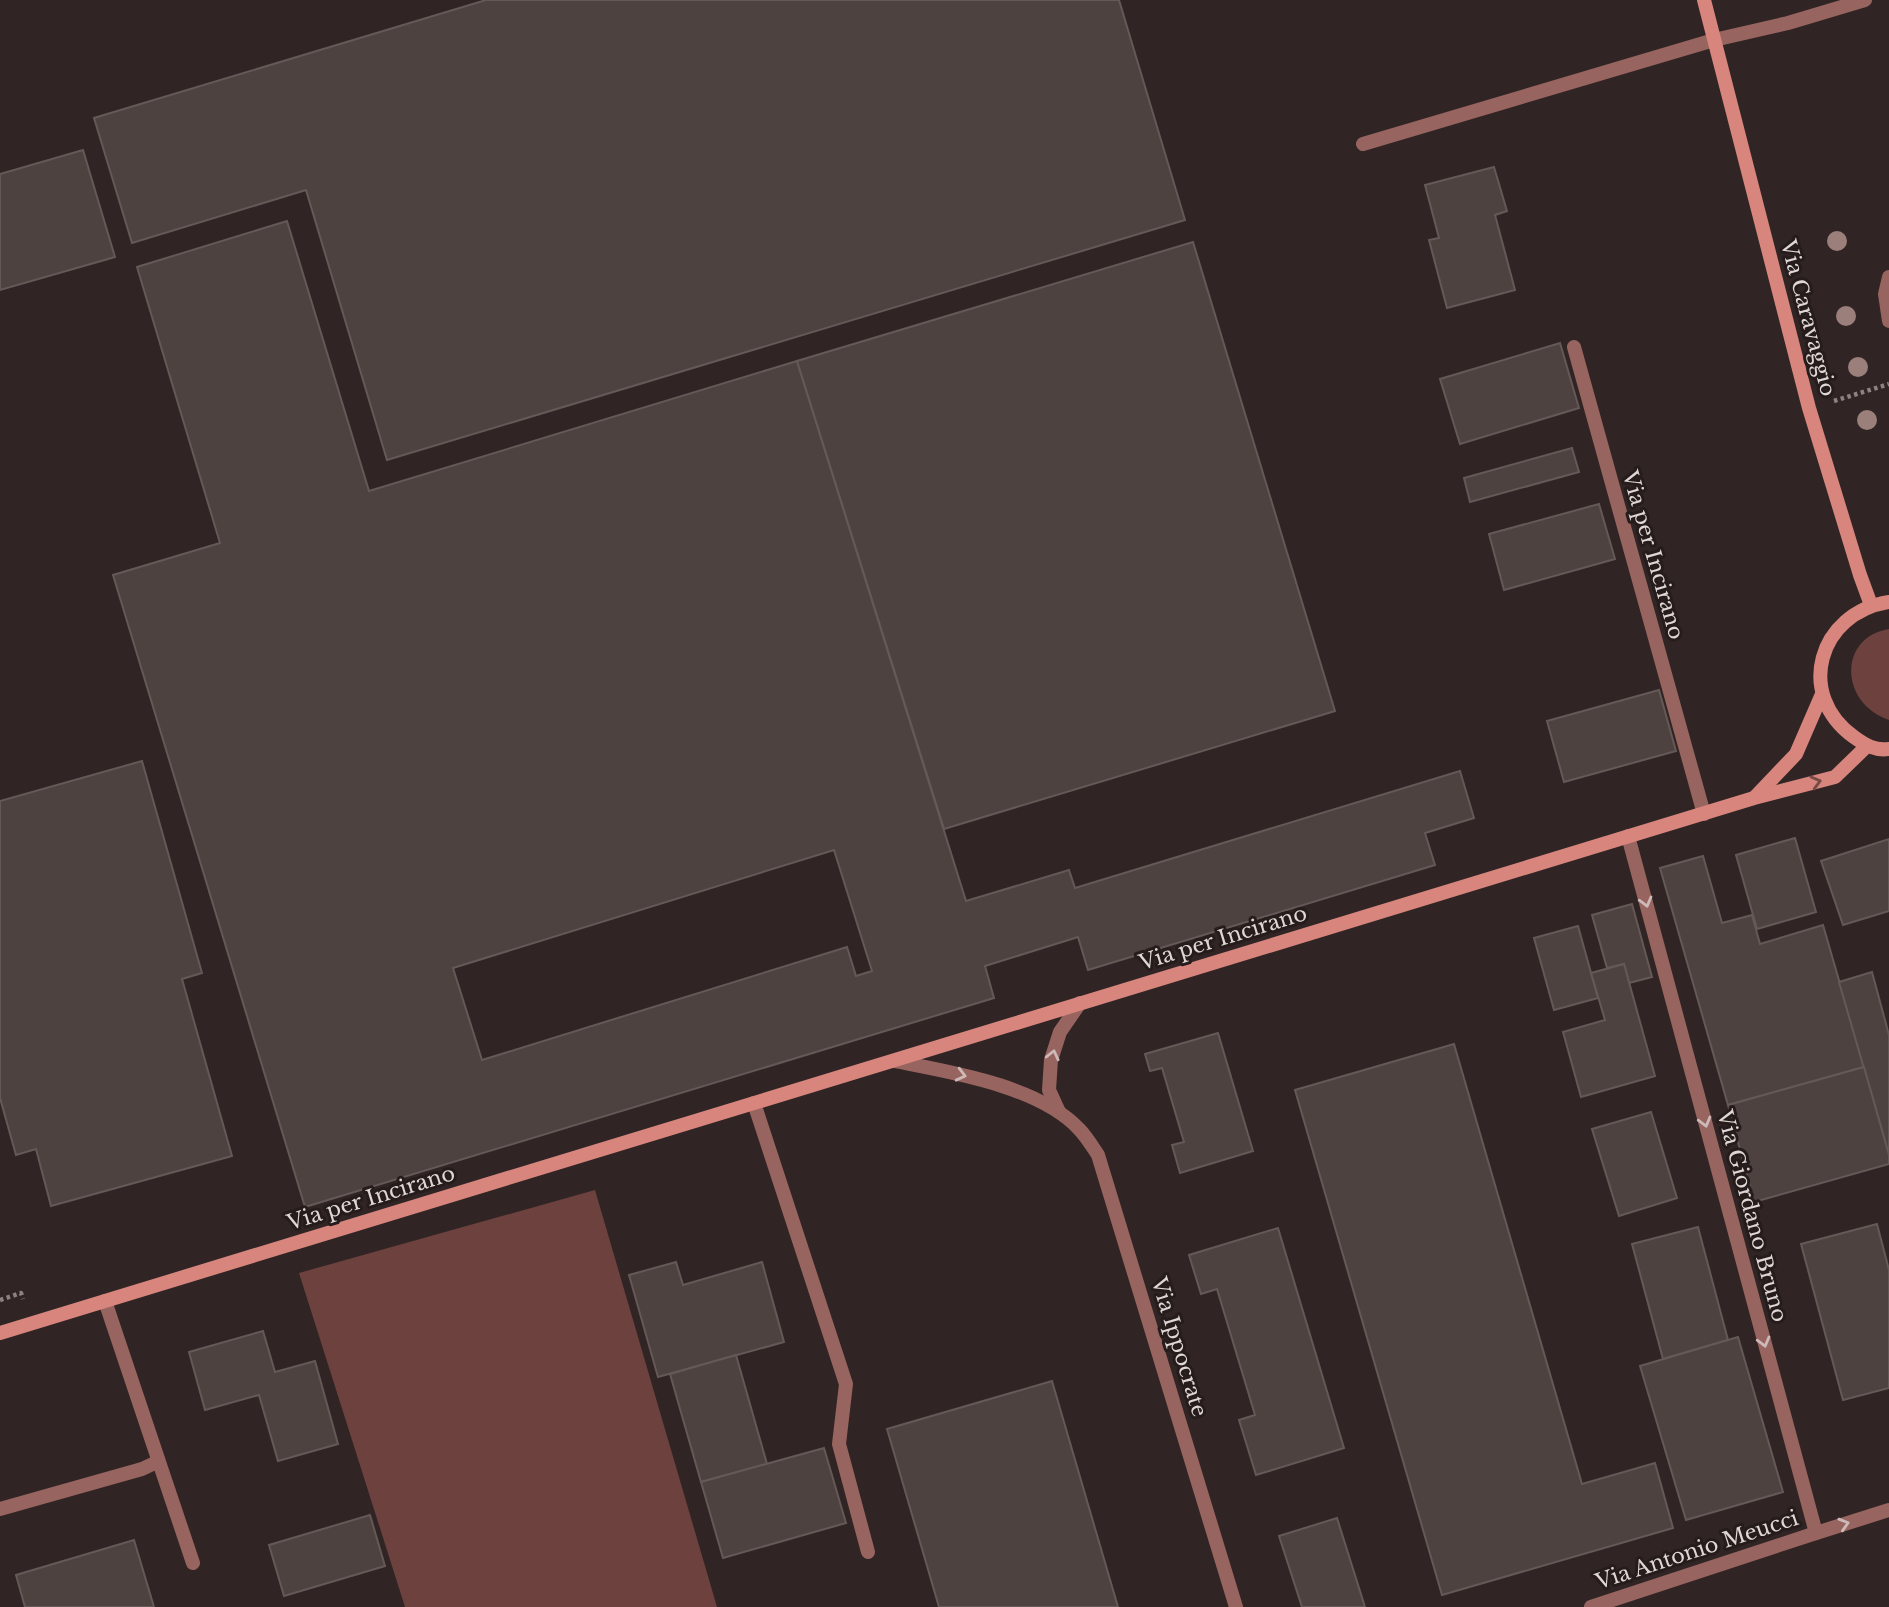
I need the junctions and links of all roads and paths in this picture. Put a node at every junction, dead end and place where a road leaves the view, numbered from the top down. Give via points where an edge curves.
1 (1704, 0) edge
2 (1865, 0) edge
3 (1714, 40) junction
4 (1363, 144) dead end
5 (1889, 277) edge
6 (1889, 321) edge
7 (1574, 347) dead end
8 (1889, 384) edge
9 (1810, 408) junction
10 (1889, 602) edge
11 (1871, 605) junction
12 (1822, 694) junction
13 (1867, 746) junction
14 (1887, 752) edge
15 (1754, 798) junction
16 (1704, 814) junction
17 (1629, 836) junction
18 (1080, 1003) junction
19 (894, 1061) junction
20 (754, 1103) junction
21 (1059, 1112) junction
22 (105, 1301) junction
23 (0, 1333) edge
24 (157, 1462) junction
25 (0, 1509) edge
26 (1889, 1510) edge
27 (1816, 1533) junction
28 (868, 1552) dead end
29 (193, 1563) dead end
30 (1236, 1607) edge
31 (1591, 1607) edge

1 - 3 street, Via Caravaggio
2 - 3 street
3 - 4 street
3 - 9 street, Via Caravaggio
5 - 6 street via 1885,294
7 - 16 street, Via per Incirano
8 - 9 path
9 - 11 street, Via Caravaggio
10 - 11 street
11 - 12 street via 1846,619 1829,640 1821,667
12 - 13 street via 1838,726
12 - 15 street, Via per Incirano via 1796,754
13 - 14 street
15 -> 13 street, Via per Incirano via 1835,776
15 - 16 street, Via per Incirano
16 - 17 street, Via per Incirano
17 - 18 street, Via per Incirano
17 -> 27 street, Via Giordano Bruno
18 - 19 street, Via per Incirano
21 -> 18 street via 1049,1090 1051,1060 1060,1032
19 - 20 street, Via per Incirano
19 -> 21 street, Via Ippocrate via 984,1080
20 - 22 street, Via per Incirano
20 - 28 street via 846,1384 839,1444
21 - 30 street, Via Ippocrate via 1098,1155
22 - 23 street, Via per Incirano
22 - 24 street
24 - 25 street
24 - 29 street
27 -> 26 street
27 - 31 street, Via Antonio Meucci

